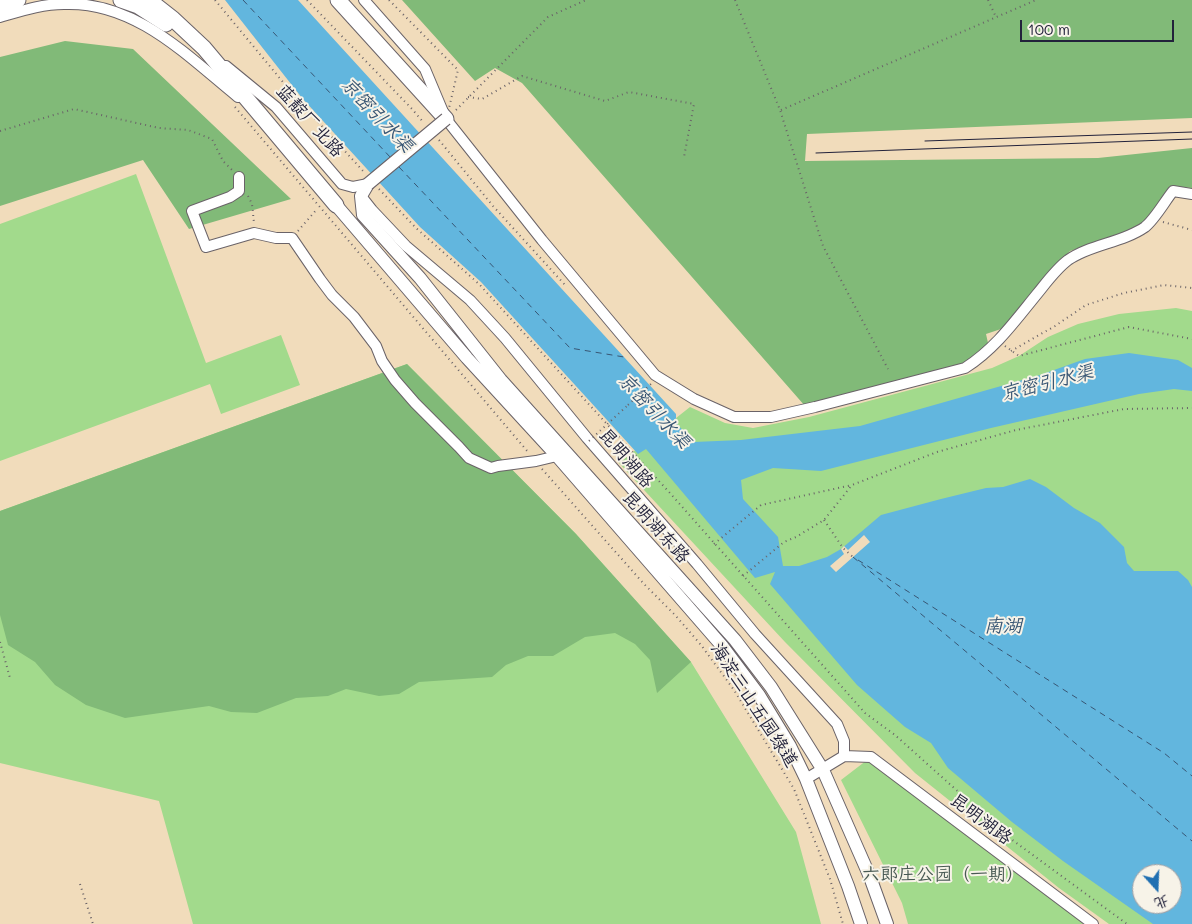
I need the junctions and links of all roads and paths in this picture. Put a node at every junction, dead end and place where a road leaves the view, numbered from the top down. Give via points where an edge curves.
1 (121, 0) edge
2 (149, 0) edge
3 (215, 0) edge
4 (307, 0) edge
5 (338, 0) edge
6 (364, 0) edge
7 (389, 0) edge
8 (586, 0) edge
9 (735, 0) edge
10 (988, 0) edge
11 (1036, 0) edge
12 (0, 17) edge
13 (996, 17) junction
14 (204, 48) junction
15 (468, 97) junction
16 (233, 105) dead end
17 (780, 110) junction
18 (262, 116) junction
19 (446, 119) junction
20 (425, 124) dead end
21 (0, 131) edge
22 (437, 139) dead end
23 (684, 157) dead end
24 (239, 177) joint
25 (371, 182) junction
26 (1192, 194) edge
27 (248, 195) dead end
28 (361, 196) junction
29 (336, 205) joint
30 (316, 209) dead end
31 (1151, 219) junction
32 (1192, 230) edge
33 (254, 233) junction
34 (292, 238) junction
35 (567, 287) dead end
36 (1192, 288) edge
37 (1192, 339) edge
38 (998, 341) junction
39 (1011, 351) junction
40 (888, 369) dead end
41 (658, 377) junction
42 (1192, 408) edge
43 (589, 441) junction
44 (557, 456) junction
45 (536, 461) junction
46 (852, 485) junction
47 (824, 520) junction
48 (714, 544) junction
49 (854, 557) dead end
50 (743, 576) junction
51 (0, 642) edge
52 (10, 678) dead end
53 (844, 756) junction
54 (823, 770) junction
55 (806, 779) junction
56 (80, 884) dead end
57 (93, 924) edge
58 (843, 924) edge
59 (861, 924) edge
60 (886, 924) edge
61 (1093, 924) edge
62 (1126, 924) edge

1 - 14 highway via 138,6
2 - 14 highway, 蓝靛厂北路
3 - 25 path via 297,100
4 - 20 path
5 - 19 highway
6 - 19 street via 425,69
7 - 19 path, bridge via 458,70
8 - 15 path via 548,17
9 - 17 path
10 - 13 path
11 - 13 path
12 - 18 street via 63,4 97,5 125,14 154,30
13 - 17 path
14 - 18 highway, 蓝靛厂北路
14 - 25 street, 蓝靛厂北路 via 276,107 342,184 353,187
15 - 19 path
15 - 23 path via 482,99 522,76 604,100 629,92 694,104
16 - 45 path, 海淀三山五园绿道
17 - 40 path via 823,246
18 - 29 highway, 蓝靛厂北路
19 - 25 main road, bridge
19 - 41 street via 542,240
21 - 24 path via 74,109 159,128 188,130 212,139 223,161
22 - 35 path
24 - 33 street via 238,191 230,198 192,211 206,247
25 - 28 main road
25 - 48 path via 416,228 479,284
26 - 31 street via 1173,191
27 - 33 path via 252,204
28 - 43 street, 昆明湖路 via 406,246 470,300
28 - 54 main road, 昆明湖东路 via 363,215 420,278 501,380 735,640 771,687
29 - 44 main road, 昆明湖东路 via 466,358
30 - 34 path
31 - 32 path
31 - 38 street via 1146,226 1128,235 1068,260
33 - 34 street
34 - 45 street via 320,280 376,346 395,380 469,458 491,468
36 - 39 path via 1164,285 1086,305
37 - 39 path via 1129,327 1019,356
38 - 39 path
38 - 41 street via 965,368 771,417 734,417 694,399
41 - 43 path, bridge
42 - 46 path via 1124,409 1016,430 937,452
43 - 53 street, 昆明湖路 via 837,724 844,741
44 - 45 street
44 - 55 main road, 昆明湖东路 via 723,647 759,695
45 - 58 path, 海淀三山五园绿道 via 695,638 734,690 794,789 830,879
46 - 47 path
46 - 48 path via 761,505
47 - 49 path via 843,548
47 - 50 path via 784,542
48 - 50 path
50 - 62 path via 865,713 895,734 1011,839
51 - 52 path
53 - 54 street
53 - 61 street, 昆明湖路 via 871,757
54 - 55 street
54 - 60 main road, 昆明湖东路 via 870,877
55 - 59 main road, 昆明湖东路
56 - 57 path

